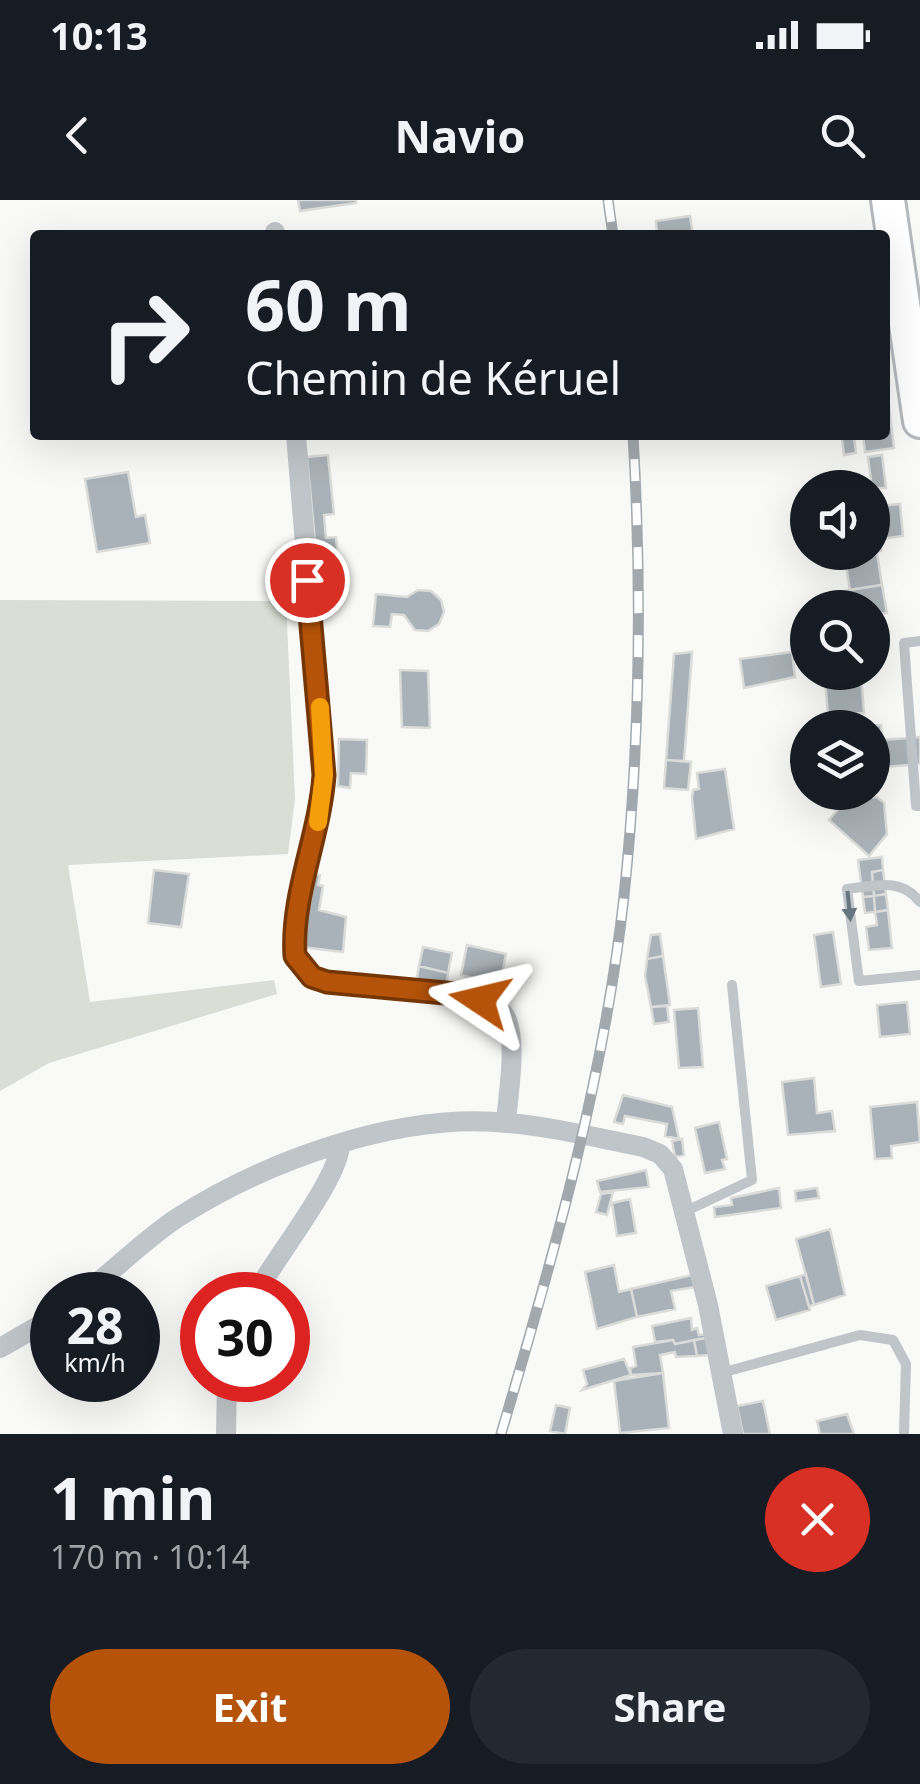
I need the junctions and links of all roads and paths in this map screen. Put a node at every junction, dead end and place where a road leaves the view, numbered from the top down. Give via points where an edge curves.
1 (888, 200) edge
2 (920, 421) edge
3 (296, 440) edge
4 (920, 641) edge
5 (920, 806) edge
6 (920, 902) edge
7 (920, 975) edge
8 (732, 985) dead end
9 (506, 1122) junction
10 (340, 1144) junction
11 (684, 1212) junction
12 (111, 1272) edge
13 (267, 1272) edge
14 (30, 1331) edge
15 (0, 1348) edge
16 (722, 1373) junction
17 (227, 1402) edge
18 (226, 1434) edge
19 (733, 1434) edge
20 (904, 1434) edge

1 - 2 main road
3 - 9 street via 324,775 295,956 312,977 327,982 456,994 495,1006 506,1016 509,1035
4 - 5 lane via 904,643
6 -> 7 lane via 896,884 847,889 858,981
8 - 11 lane via 752,1180
9 - 10 street via 405,1130
9 - 11 street via 660,1154 673,1169
10 - 12 street via 257,1172 174,1220
10 - 13 street via 336,1170
11 - 16 street
14 - 15 street
16 - 19 street
16 - 20 lane via 860,1335 893,1340 906,1364
17 - 18 street

